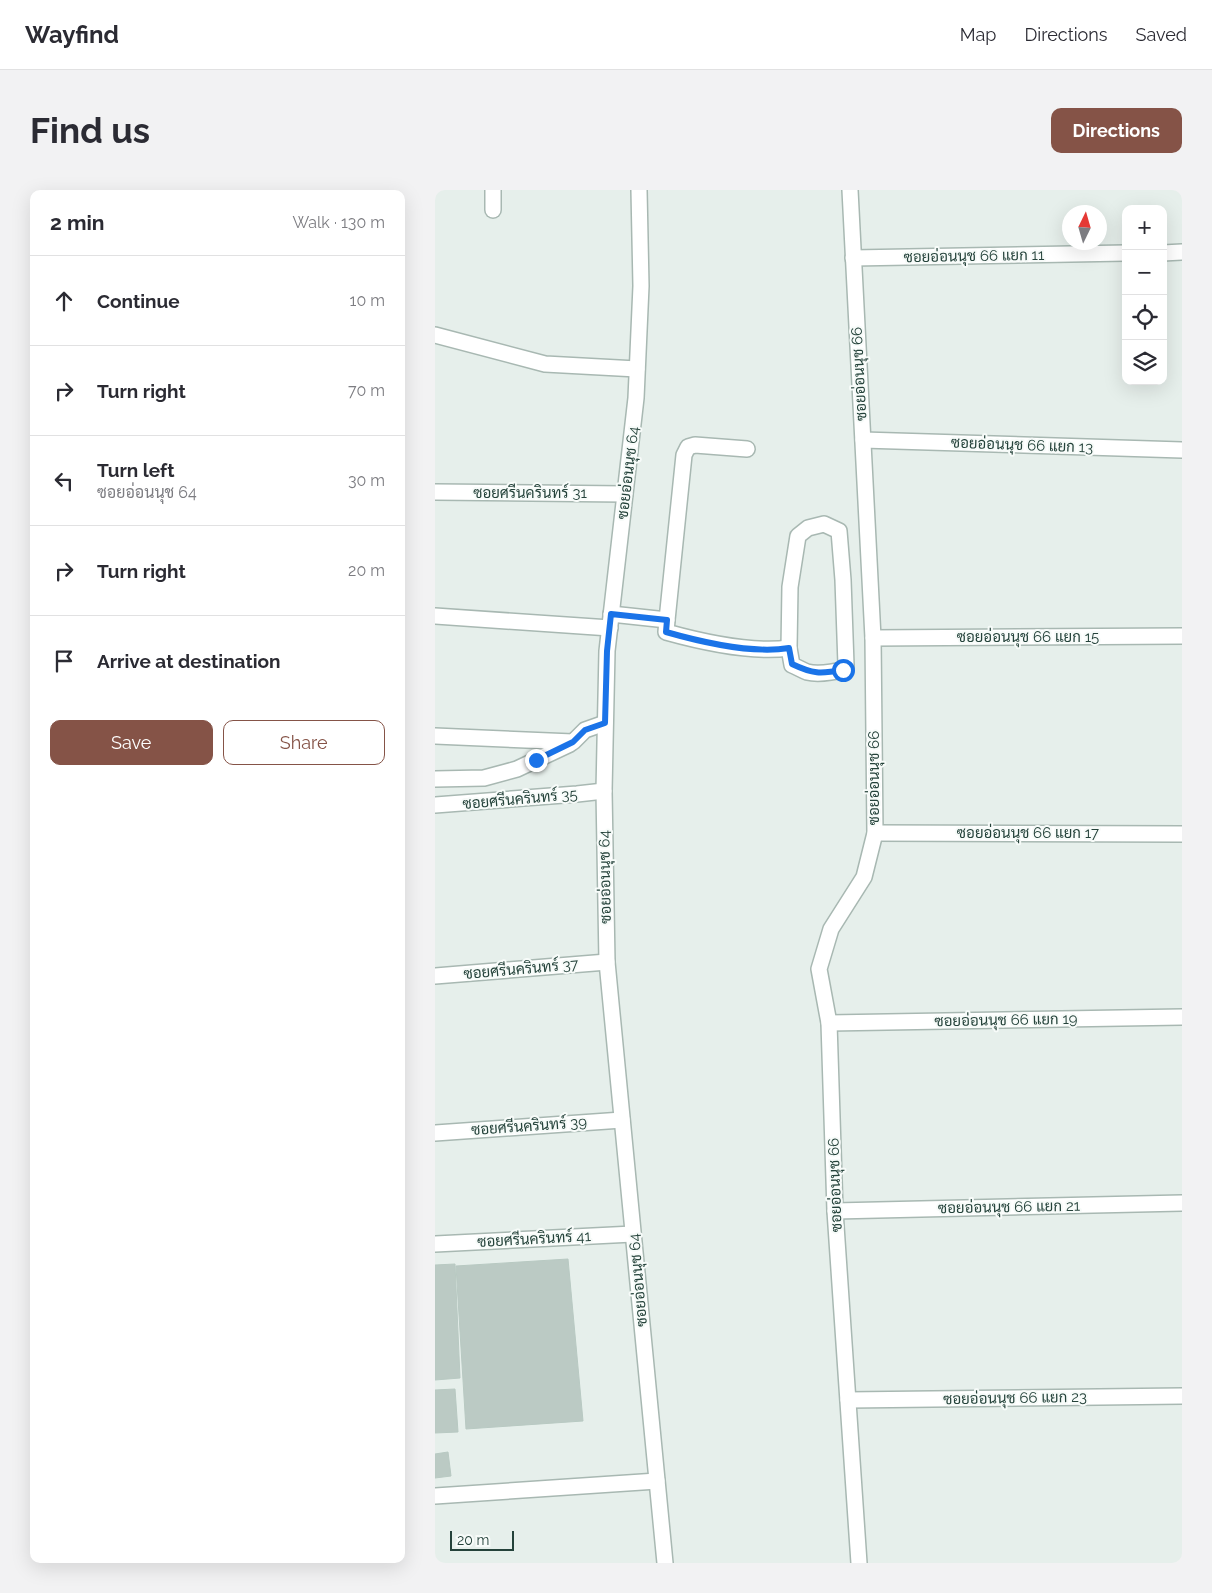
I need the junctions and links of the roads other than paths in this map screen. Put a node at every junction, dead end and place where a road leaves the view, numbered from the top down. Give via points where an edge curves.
1 (493, 190) edge
2 (639, 190) edge
3 (849, 190) edge
4 (493, 210) dead end
5 (1182, 252) edge
6 (1122, 253) edge
7 (1167, 253) edge
8 (853, 258) junction
9 (435, 335) edge
10 (637, 369) junction
11 (863, 440) junction
12 (747, 449) dead end
13 (1182, 450) edge
14 (435, 492) edge
15 (625, 494) junction
16 (435, 616) edge
17 (667, 620) junction
18 (610, 621) junction
19 (1182, 636) edge
20 (873, 638) junction
21 (789, 648) junction
22 (605, 723) junction
23 (435, 736) edge
24 (573, 742) junction
25 (435, 779) edge
26 (604, 790) junction
27 (435, 805) edge
28 (875, 833) junction
29 (1182, 834) edge
30 (607, 962) junction
31 (435, 976) edge
32 (1182, 1018) edge
33 (829, 1024) junction
34 (622, 1120) junction
35 (435, 1132) edge
36 (1182, 1203) edge
37 (835, 1211) junction
38 (633, 1234) junction
39 (435, 1244) edge
40 (1182, 1396) edge
41 (848, 1400) junction
42 (657, 1481) junction
43 (435, 1496) edge
44 (665, 1563) edge
45 (859, 1563) edge

1 - 4 street
2 - 10 street, ซอยอ่อนนุช 64 via 641,286
3 - 8 street, ซอยอ่อนนุช 66
5 - 7 street
6 - 8 street, ซอยอ่อนนุช 66 แยก 11
8 - 11 street, ซอยอ่อนนุช 66
9 - 10 street via 545,364
10 - 15 street, ซอยอ่อนนุช 64
11 - 13 street, ซอยอ่อนนุช 66 แยก 13
11 - 20 street, ซอยอ่อนนุช 66
12 - 17 street via 695,444 688,447 684,455
14 - 15 street, ซอยศรีนครินทร์ 31
15 - 18 street, ซอยอ่อนนุช 64
16 - 18 street
17 - 18 street
17 - 21 street via 666,632 690,639 742,647
18 - 22 street, ซอยอ่อนนุช 64
19 - 20 street, ซอยอ่อนนุช 66 แยก 15
20 - 28 street, ซอยอ่อนนุช 66
21 - 21 street via 790,588 799,536 808,528 824,524 839,531 846,669 808,672 792,664
22 - 24 street via 585,730
22 - 26 street, ซอยอ่อนนุช 64
23 - 24 street
24 - 25 street via 517,769 492,776
26 - 27 street, ซอยศรีนครินทร์ 35
26 - 30 street, ซอยอ่อนนุช 64
28 - 29 street, ซอยอ่อนนุช 66 แยก 17
28 - 33 street, ซอยอ่อนนุช 66 via 863,877 831,929 819,970
30 - 31 street, ซอยศรีนครินทร์ 37
30 - 34 street, ซอยอ่อนนุช 64
32 - 33 street, ซอยอ่อนนุช 66 แยก 19
33 - 37 street, ซอยอ่อนนุช 66
34 - 35 street, ซอยศรีนครินทร์ 39
34 - 38 street, ซอยอ่อนนุช 64
36 - 37 street, ซอยอ่อนนุช 66 แยก 21
37 - 41 street, ซอยอ่อนนุช 66
38 - 39 street, ซอยศรีนครินทร์ 41
38 - 42 street, ซอยอ่อนนุช 64
40 - 41 street, ซอยอ่อนนุช 66 แยก 23
41 - 45 street, ซอยอ่อนนุช 66
42 - 43 street
42 - 44 street, ซอยอ่อนนุช 64

